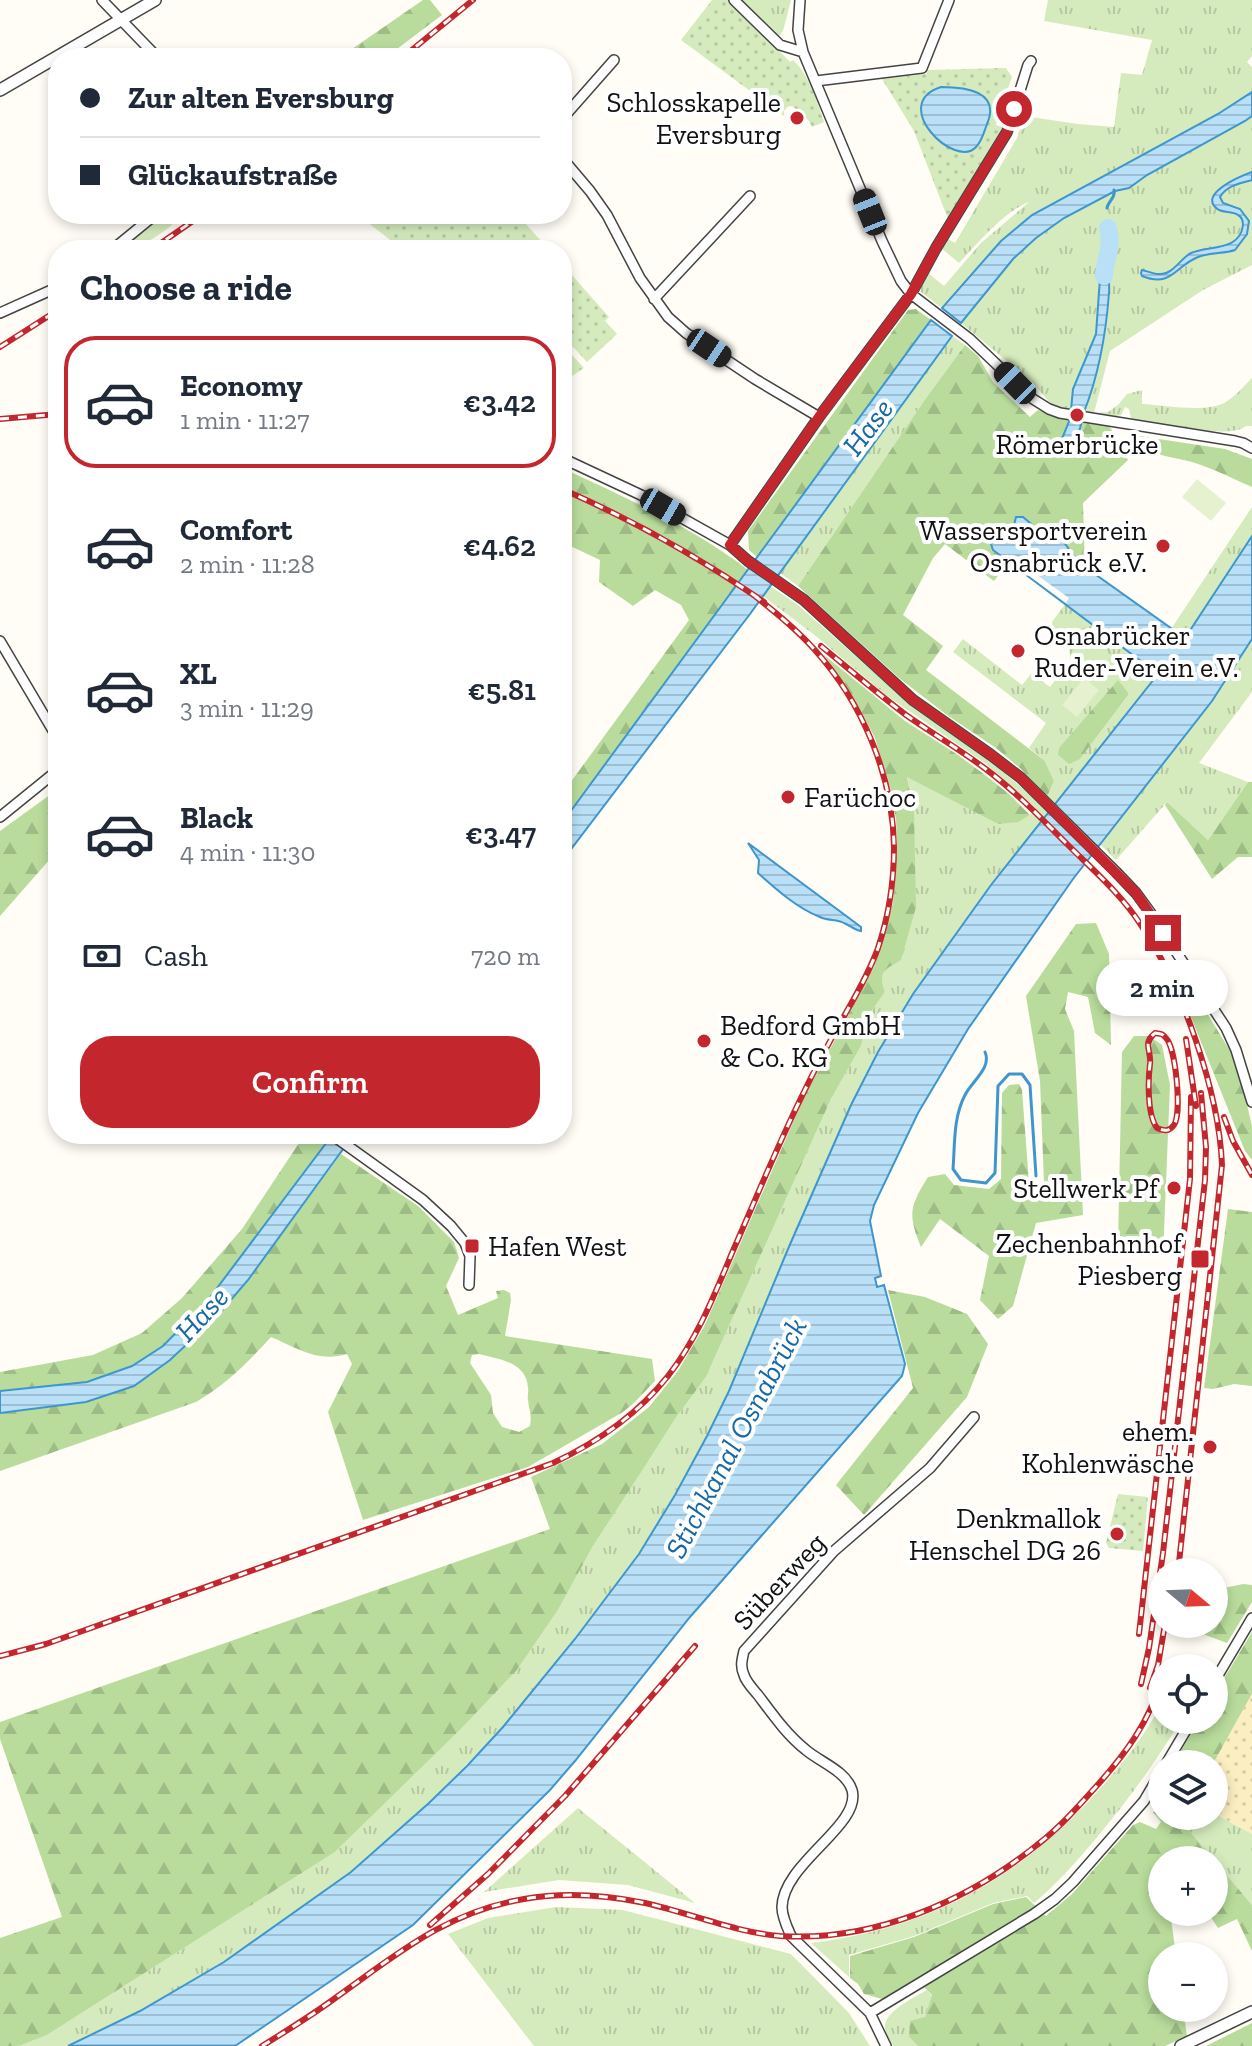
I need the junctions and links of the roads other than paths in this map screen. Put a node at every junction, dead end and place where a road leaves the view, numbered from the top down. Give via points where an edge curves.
1 (102, 0) edge
2 (155, 0) edge
3 (734, 0) edge
4 (800, 0) edge
5 (949, 0) edge
6 (120, 20) junction
7 (72, 48) edge
8 (148, 48) edge
9 (803, 52) junction
10 (614, 60) dead end
11 (1031, 61) dead end
12 (48, 62) edge
13 (816, 81) junction
14 (0, 90) edge
15 (572, 108) edge
16 (572, 170) edge
17 (750, 196) dead end
18 (144, 224) edge
19 (124, 240) edge
20 (48, 291) edge
21 (911, 294) junction
22 (654, 299) junction
23 (0, 313) edge
24 (819, 417) junction
25 (1252, 448) edge
26 (572, 463) edge
27 (730, 545) junction
28 (0, 641) edge
29 (48, 722) edge
30 (48, 778) edge
31 (0, 817) edge
32 (1252, 1102) edge
33 (345, 1144) edge
34 (469, 1285) dead end
35 (974, 1417) dead end
36 (1252, 1618) edge
37 (1228, 1658) edge
38 (1148, 1794) edge
39 (1252, 2012) edge
40 (870, 2013) junction
41 (886, 2046) edge
42 (1181, 2046) edge

1 - 6 street
2 - 6 street
3 - 9 street via 780,45
4 - 9 street
5 - 13 street via 922,68
6 - 7 street
6 - 8 street
9 - 13 street
10 - 15 street
11 - 21 street via 1007,132
12 - 14 street
13 - 21 street via 882,241
16 - 22 street via 607,215
17 - 22 street
18 - 19 street
20 - 23 street
21 - 24 street
21 - 25 street via 1049,409
22 - 24 street via 686,333
24 - 27 street
26 - 27 street
27 - 32 street via 804,600 913,700 1037,794 1136,893 1226,1028
28 - 29 street
30 - 31 street
33 - 34 street via 451,1226 470,1256
35 - 40 street, Süberweg via 930,1468 834,1551 744,1651 741,1663 744,1678 791,1737 851,1786 847,1814 790,1880 782,1908 791,1936
36 - 37 street
38 - 40 street via 1055,1899
39 - 42 street
40 - 41 street, Süberweg

